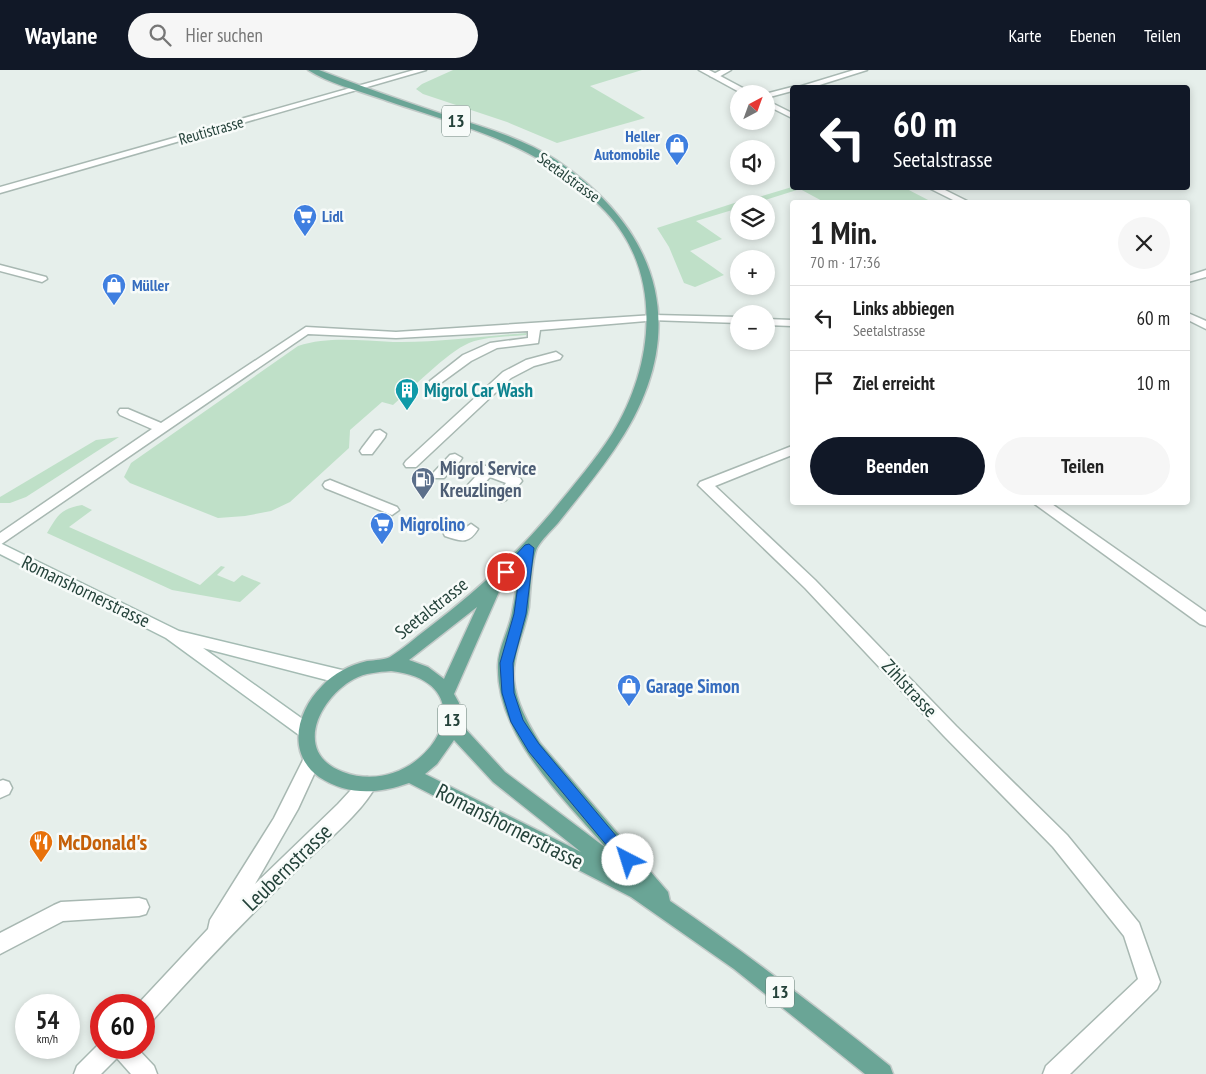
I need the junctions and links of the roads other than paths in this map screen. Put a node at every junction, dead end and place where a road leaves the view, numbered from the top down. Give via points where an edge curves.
1 (312, 70) edge
2 (422, 70) edge
3 (703, 70) edge
4 (727, 70) edge
5 (863, 70) edge
6 (714, 76) junction
7 (732, 85) edge
8 (810, 85) edge
9 (357, 88) junction
10 (790, 90) edge
11 (775, 94) edge
12 (775, 107) edge
13 (790, 115) edge
14 (0, 190) edge
15 (938, 190) edge
16 (960, 200) edge
17 (0, 268) edge
18 (1206, 273) edge
19 (1190, 278) edge
20 (42, 279) dead end
21 (1190, 317) edge
22 (654, 318) junction
23 (730, 320) edge
24 (775, 322) edge
25 (790, 323) edge
26 (1206, 326) edge
27 (534, 327) junction
28 (556, 356) dead end
29 (434, 384) dead end
30 (124, 412) dead end
31 (163, 429) junction
32 (380, 434) dead end
33 (367, 451) dead end
34 (790, 451) edge
35 (456, 458) dead end
36 (410, 464) dead end
37 (439, 475) dead end
38 (330, 485) dead end
39 (473, 487) dead end
40 (501, 497) dead end
41 (1043, 505) edge
42 (392, 510) dead end
43 (471, 529) dead end
44 (450, 532) dead end
45 (0, 540) edge
46 (0, 548) edge
47 (529, 548) junction
48 (494, 583) junction
49 (1206, 620) edge
50 (172, 634) junction
51 (391, 665) junction
52 (342, 678) junction
53 (446, 693) junction
54 (452, 725) junction
55 (305, 730) junction
56 (312, 759) junction
57 (410, 775) junction
58 (367, 785) junction
59 (638, 890) junction
60 (139, 907) dead end
61 (675, 915) junction
62 (0, 944) edge
63 (204, 947) junction
64 (155, 1001) edge
65 (100, 1059) edge
66 (133, 1059) edge
67 (85, 1074) edge
68 (146, 1074) edge
69 (882, 1074) edge
70 (1054, 1074) edge

1 - 9 main road, Seetalstrasse / 13
2 - 9 street, Reutistrasse
3 - 6 street
4 - 6 street
5 - 8 street
6 - 7 street
9 - 14 street, Reutistrasse
9 - 22 main road, Seetalstrasse / 13 via 513,142 551,161 586,186 611,209 640,252 648,277
10 - 11 street
12 - 13 street
15 - 16 street
17 - 20 street
18 - 19 street
21 - 26 street
22 - 23 street
22 - 27 street
22 - 47 main road, Seetalstrasse / 13 via 648,359 631,412 596,467
24 - 25 street
27 - 29 street via 534,341 494,345 467,358
27 - 31 street via 396,335 306,330
28 - 36 street via 530,363 507,375
30 - 31 street
31 - 45 street
32 - 33 street
34 - 70 street, Zihlstrasse via 705,485 810,584 950,731 1060,840 1132,930 1150,982
35 - 37 street
38 - 42 street via 375,498
39 - 40 street via 483,469 515,481
41 - 49 street
43 - 44 street via 464,537
46 - 50 street, Romanshornerstrasse
47 - 48 main road, Seetalstrasse / 13
47 - 61 main road, 13 via 520,614 506,663 508,693 518,722 534,748
48 - 51 main road, Seetalstrasse / 13
48 - 53 main road, Seetalstrasse / 13
50 - 52 street, Romanshornerstrasse
50 - 55 street, Romanshornerstrasse
51 - 52 main road, 13 via 366,668
51 - 53 main road, 13 via 414,668 434,678
52 - 55 main road, 13 via 324,692 311,710
53 - 54 main road, 13 via 452,708
54 - 57 main road, 13 via 443,746 426,765
54 - 59 main road, Romanshornerstrasse / 13 via 499,778 613,865
55 - 56 main road via 306,745
56 - 58 main road, 13 via 325,772 344,781
56 - 63 street, Leubernstrasse via 296,798 272,840
57 - 58 main road, 13
57 - 59 main road, Romanshornerstrasse / 13
58 - 63 street, Leubernstrasse
59 - 61 main road, Romanshornerstrasse / 13
60 - 62 street via 60,912
61 - 69 main road, Romanshornerstrasse / 13 via 807,1012
63 - 64 street, Leubernstrasse
65 - 67 street
66 - 68 street

